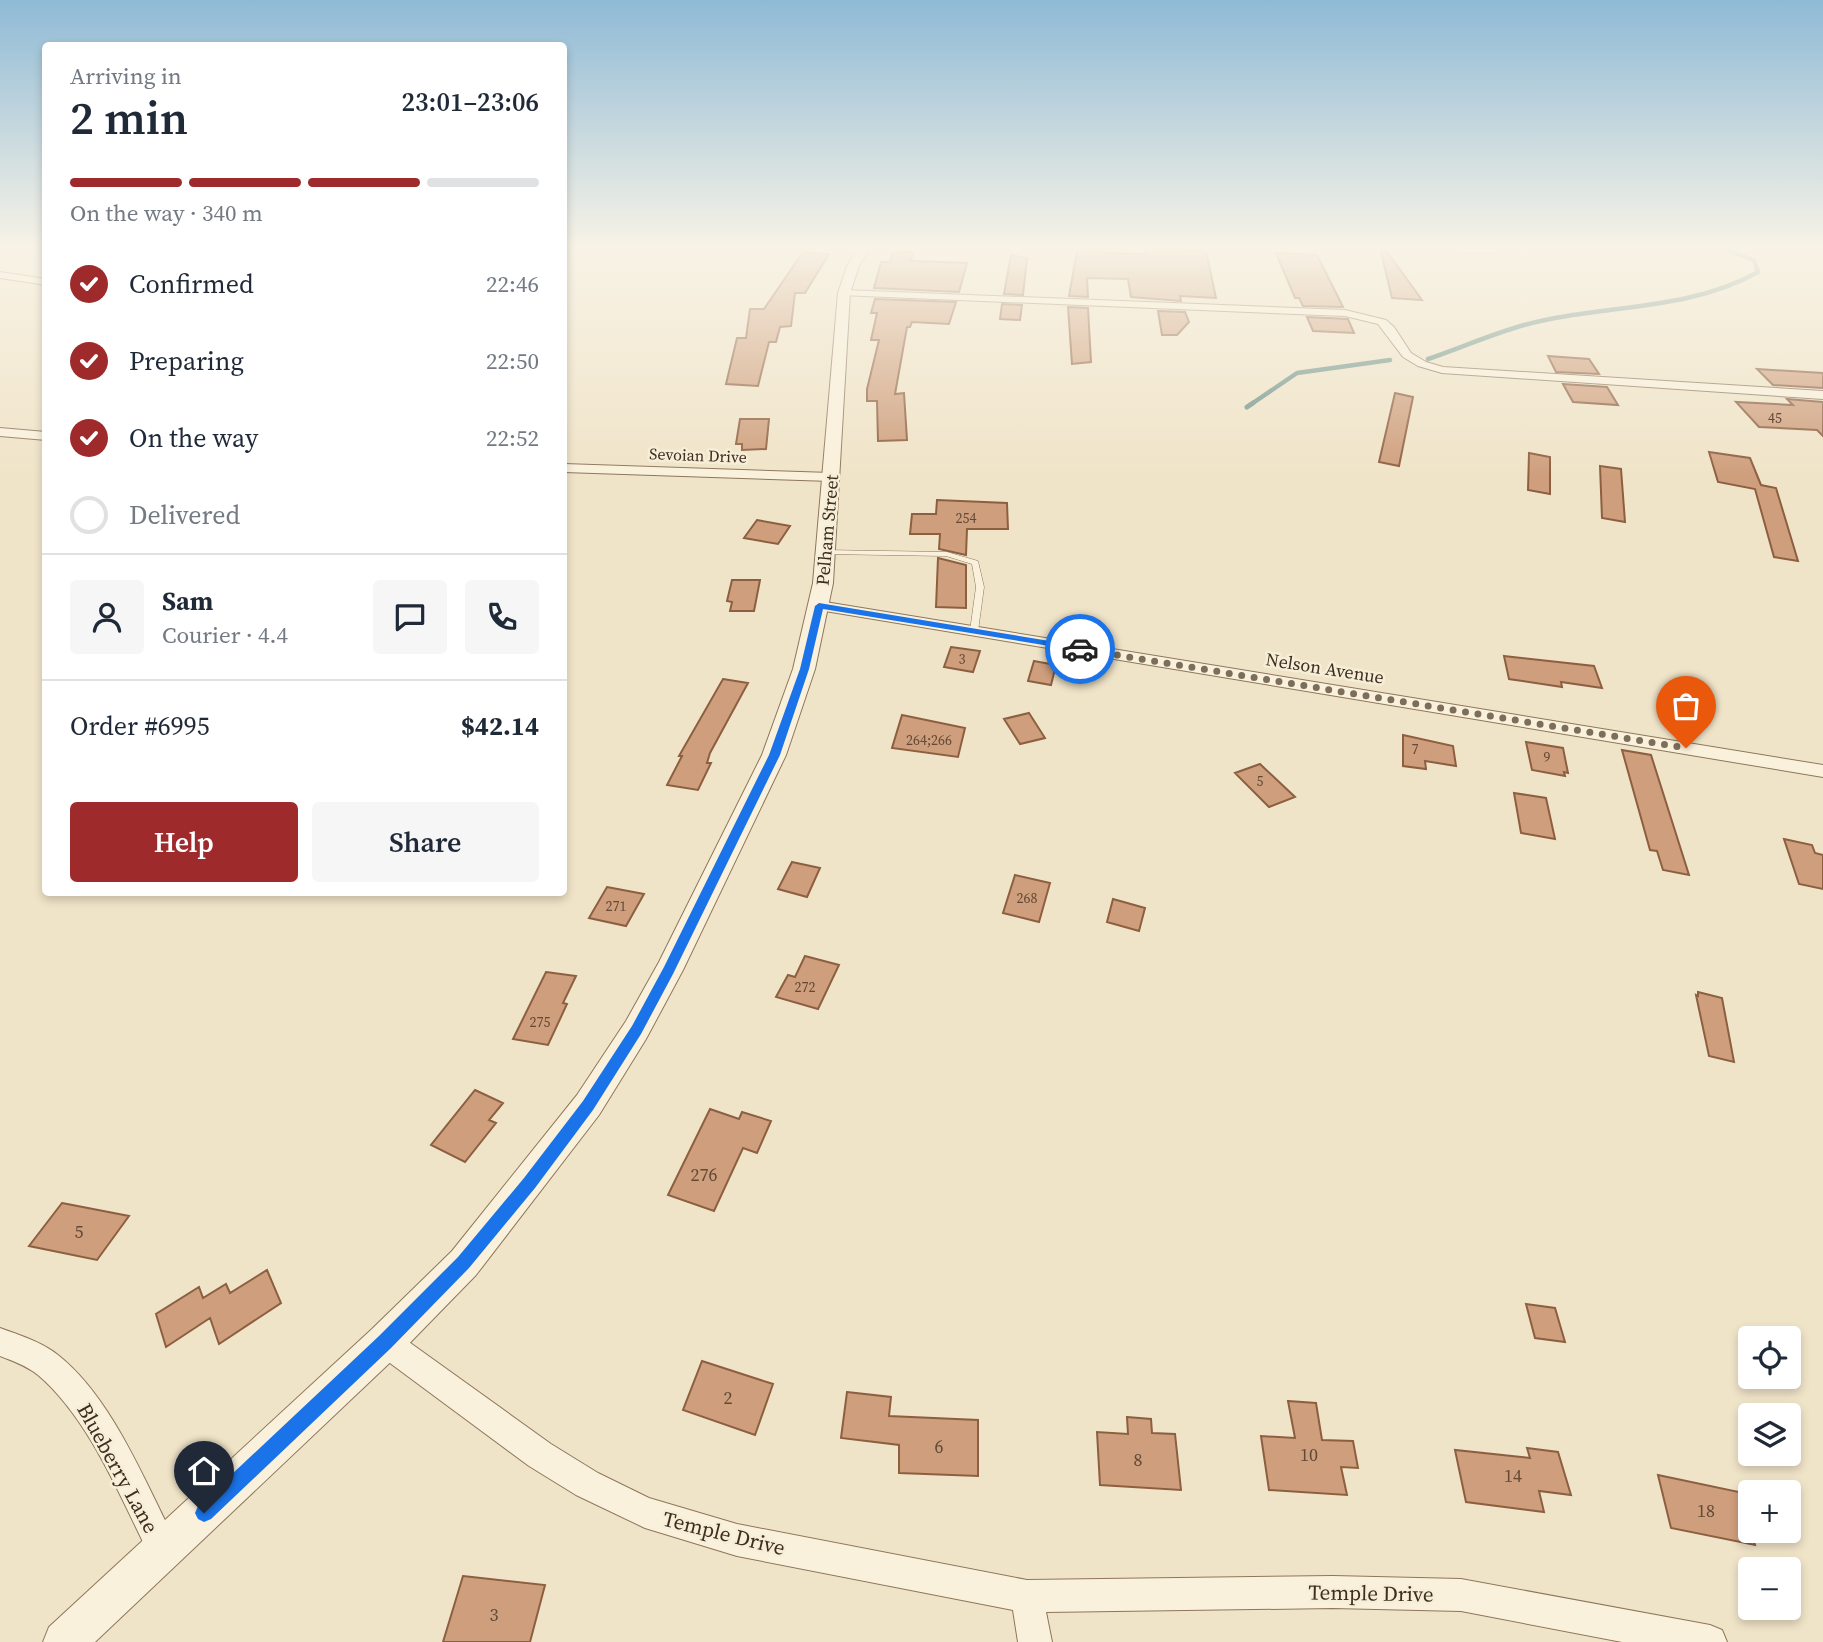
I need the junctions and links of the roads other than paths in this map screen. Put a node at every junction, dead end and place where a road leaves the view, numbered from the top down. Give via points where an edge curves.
1 (842, 323) edge
2 (1378, 323) edge
3 (1823, 395) edge
4 (0, 432) edge
5 (42, 436) edge
6 (567, 468) edge
7 (831, 477) junction
8 (825, 552) junction
9 (819, 606) junction
10 (974, 631) junction
11 (1823, 771) edge
12 (0, 1342) edge
13 (385, 1342) junction
14 (164, 1551) junction
15 (1027, 1596) junction
16 (64, 1642) edge
17 (1035, 1642) edge
18 (1710, 1642) edge

1 - 7 street, Pelham Street
2 - 3 street via 1387,326 1407,355 1442,370
4 - 5 street
6 - 7 street, Sevoian Drive
7 - 8 street, Pelham Street
8 - 9 street, Pelham Street
8 - 10 lane via 966,558 975,563 980,587
9 - 10 street, Nelson Avenue
9 - 13 street, Pelham Street via 804,669 774,755 636,1030 530,1183 464,1263
10 - 11 street, Nelson Avenue
12 - 14 street, Blueberry Lane via 49,1365 72,1389
13 - 14 street, Pelham Street
13 - 15 street, Temple Drive via 563,1470 645,1512 737,1540
14 - 16 street, Pelham Street
15 - 17 street
15 - 18 street, Temple Drive via 1461,1595

